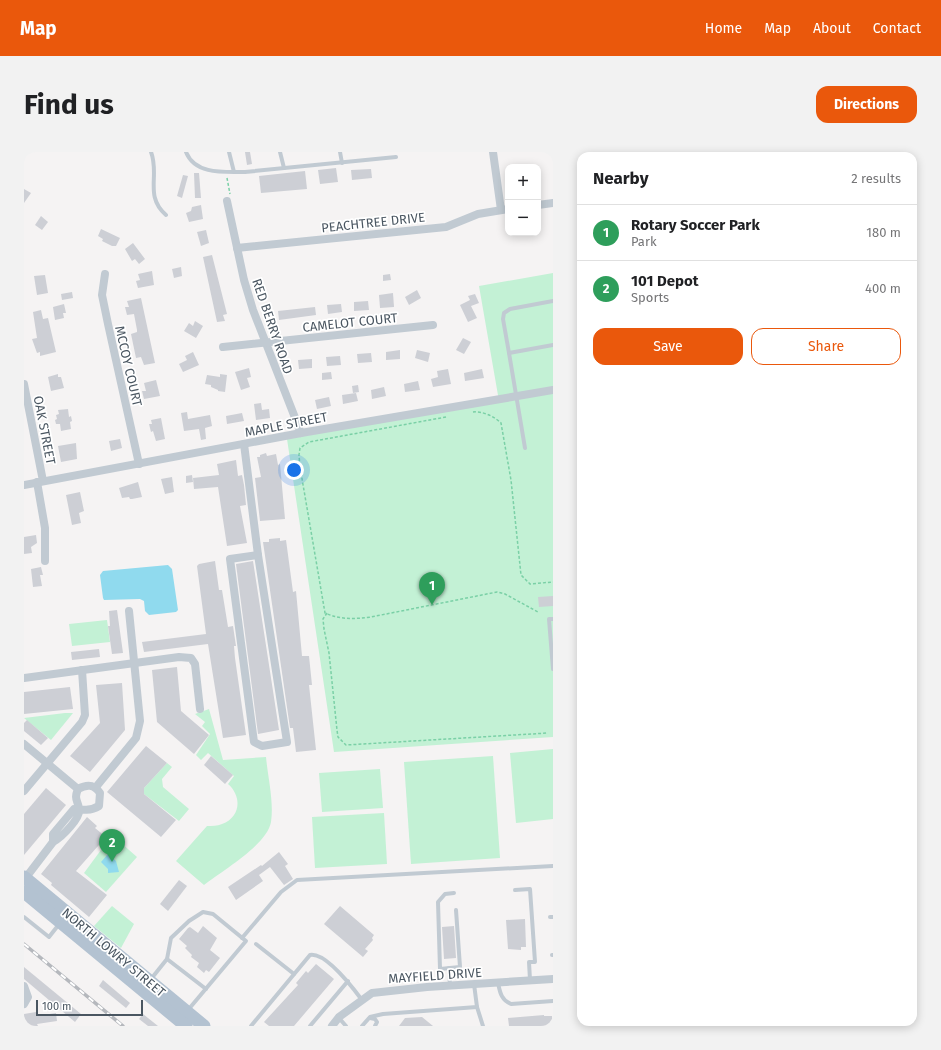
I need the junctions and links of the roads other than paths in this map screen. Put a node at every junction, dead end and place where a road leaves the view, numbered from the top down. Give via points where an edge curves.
1 (151, 152) edge
2 (186, 152) edge
3 (229, 152) edge
4 (280, 152) edge
5 (340, 152) edge
6 (493, 152) edge
7 (396, 157) dead end
8 (342, 163) junction
9 (284, 168) junction
10 (234, 172) junction
11 (228, 201) road end
12 (553, 203) edge
13 (541, 205) edge
14 (505, 209) edge
15 (166, 215) dead end
16 (237, 248) junction
17 (105, 274) dead end
18 (553, 301) edge
19 (433, 325) dead end
20 (264, 342) junction
21 (553, 345) edge
22 (222, 347) dead end
23 (509, 352) junction
24 (24, 384) edge
25 (553, 390) edge
26 (516, 396) junction
27 (301, 433) junction
28 (244, 444) junction
29 (525, 448) dead end
30 (139, 464) junction
31 (40, 482) junction
32 (24, 485) edge
33 (258, 555) junction
34 (45, 561) dead end
35 (129, 611) dead end
36 (553, 619) edge
37 (136, 664) junction
38 (553, 669) edge
39 (82, 670) junction
40 (24, 678) edge
41 (200, 709) dead end
42 (26, 749) edge
43 (47, 763) junction
44 (96, 788) junction
45 (78, 789) junction
46 (24, 791) edge
47 (79, 809) junction
48 (553, 866) edge
49 (24, 878) edge
50 (515, 890) dead end
51 (24, 892) edge
52 (454, 893) dead end
53 (456, 910) dead end
54 (24, 917) edge
55 (60, 922) junction
56 (242, 938) junction
57 (256, 944) dead end
58 (167, 960) junction
59 (449, 968) junction
60 (294, 974) junction
61 (553, 979) edge
62 (530, 980) junction
63 (150, 981) junction
64 (348, 981) junction
65 (498, 982) junction
66 (474, 984) junction
67 (24, 986) edge
68 (450, 986) junction
69 (206, 989) junction
70 (362, 1000) junction
71 (553, 1001) edge
72 (24, 1004) edge
73 (478, 1008) junction
74 (187, 1012) junction
75 (339, 1017) junction
76 (370, 1018) junction
77 (186, 1026) edge
78 (204, 1026) edge
79 (252, 1026) edge
80 (310, 1026) edge
81 (332, 1026) edge
82 (346, 1026) edge
83 (362, 1026) edge
84 (375, 1026) edge
85 (483, 1026) edge

1 - 15 lane via 154,160 153,193 158,208
2 - 10 lane via 189,159 200,167
3 - 10 lane
4 - 9 lane
5 - 8 lane
6 - 14 street
7 - 8 lane
8 - 9 lane
9 - 10 lane
11 - 16 street, RED BERRY ROAD
12 - 13 street
14 - 16 street, PEACHTREE DRIVE via 478,214 446,227
16 - 20 street, RED BERRY ROAD via 248,296
17 - 30 street, MCCOY COURT via 102,295
18 - 23 lane via 510,309 504,313
19 - 20 street, CAMELOT COURT
20 - 22 street, CAMELOT COURT
20 - 27 street, RED BERRY ROAD
21 - 23 lane
23 - 26 lane
24 - 31 street, OAK STREET
25 - 26 street, MAPLE STREET
26 - 27 street, MAPLE STREET
26 - 29 lane
27 - 28 street, MAPLE STREET
28 - 30 street, MAPLE STREET
28 - 33 street
30 - 31 street, MAPLE STREET
31 - 32 street, MAPLE STREET
31 - 34 street, OAK STREET
33 - 33 street via 287,742 262,746 254,742 230,559
35 - 37 street
36 - 38 lane via 549,619
37 - 39 street
37 - 41 street via 179,657 191,658 195,664
37 - 44 street via 140,721 136,738
39 - 40 street
39 - 43 street via 85,715
42 - 43 street
43 - 45 street
43 - 46 street
44 - 45 street via 89,785
44 - 47 street via 100,793 99,806 86,810
45 - 47 street via 76,801
47 - 49 street via 79,815
48 - 56 lane via 297,880 281,892
49 - 63 main road, NORTH LOWRY STREET
50 - 62 lane via 530,889 535,962 529,962
51 - 55 main road
52 - 59 lane via 445,894 438,902 440,969
53 - 59 lane via 460,967
54 - 55 lane via 49,937
55 - 77 main road
56 - 58 lane via 212,914 203,912 171,938
56 - 69 lane via 246,942
57 - 60 lane
58 - 63 lane
58 - 69 lane
59 - 68 lane
60 - 64 lane via 315,954
60 - 79 lane
61 - 62 street, MAYFIELD DRIVE
62 - 65 street, MAYFIELD DRIVE
63 - 74 main road, NORTH LOWRY STREET
64 - 70 lane
64 - 80 lane
65 - 66 street, MAYFIELD DRIVE
65 - 71 lane via 505,1002 511,1004
66 - 68 street, MAYFIELD DRIVE
66 - 73 lane
67 - 72 street via 28,997
68 - 70 street, MAYFIELD DRIVE via 384,991 372,993
69 - 74 lane
70 - 75 street, MAYFIELD DRIVE
73 - 76 lane via 383,1014
73 - 85 lane
74 - 78 main road, NORTH LOWRY STREET
75 - 81 street, MAYFIELD DRIVE
75 - 82 lane
76 - 83 lane
76 - 84 lane via 375,1018

